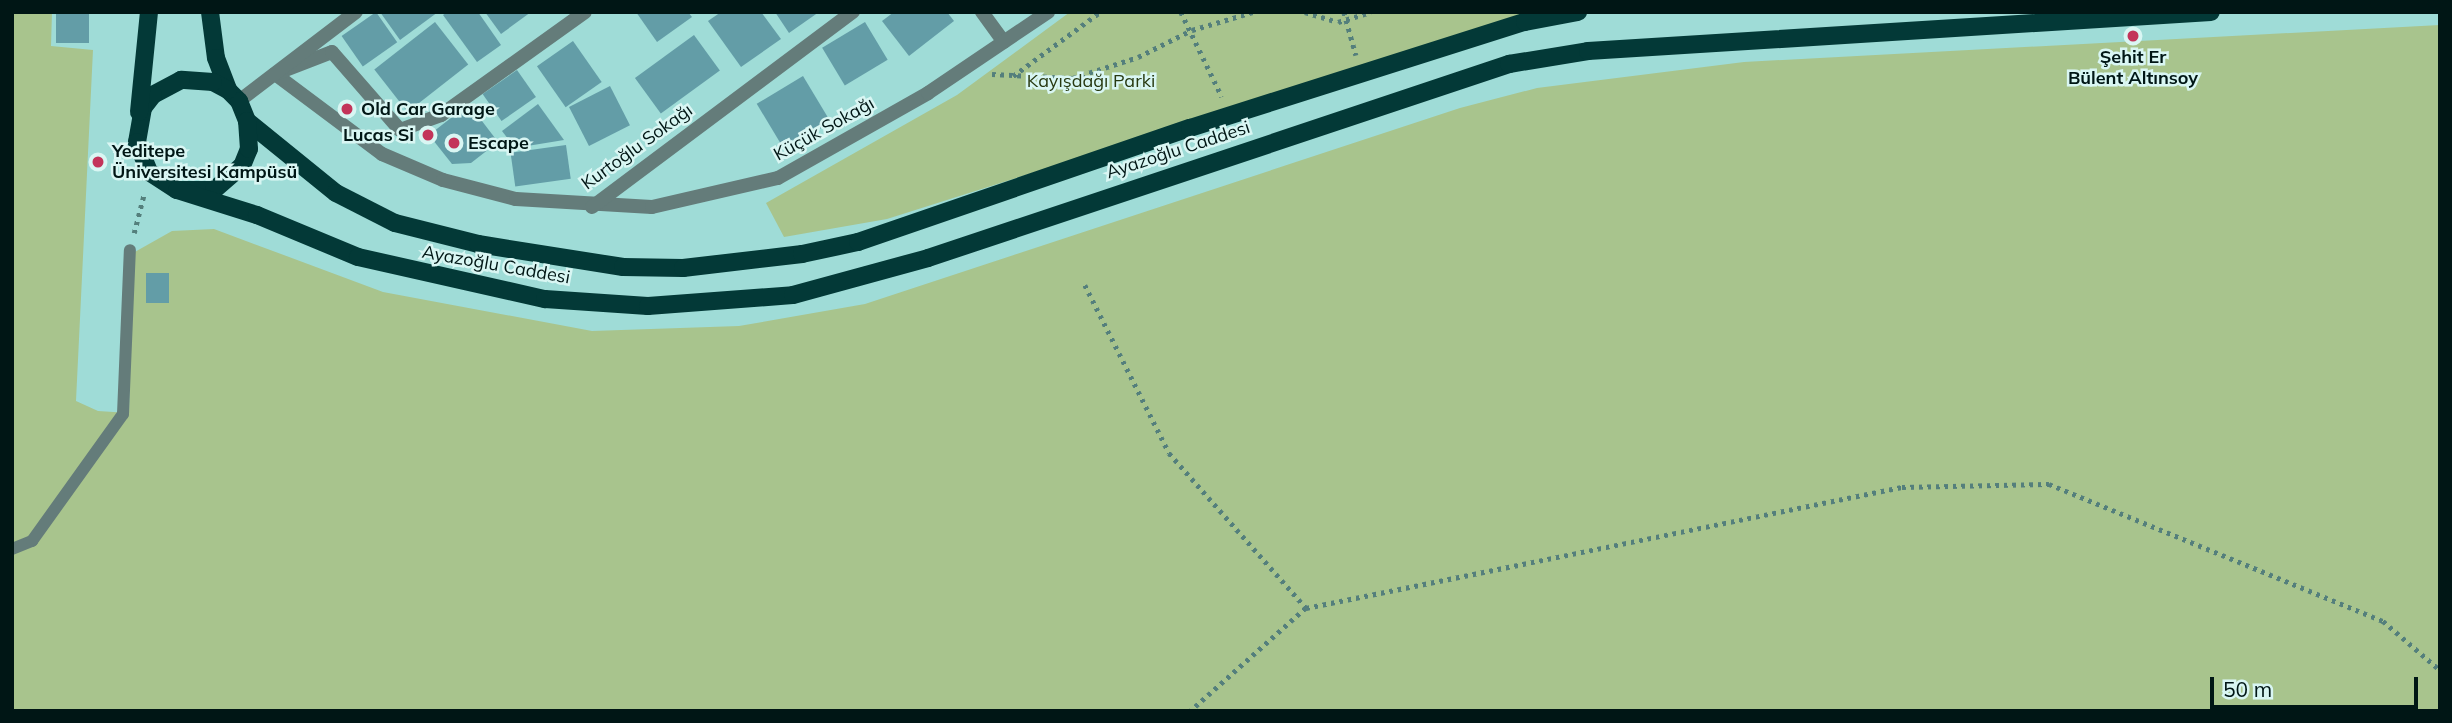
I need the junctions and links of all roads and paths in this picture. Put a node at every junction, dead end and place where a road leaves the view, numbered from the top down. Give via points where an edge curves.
1 (149, 12) edge
2 (211, 12) edge
3 (356, 12) edge
4 (585, 12) edge
5 (853, 12) edge
6 (982, 12) edge
7 (1048, 12) edge
8 (1100, 12) edge
9 (1181, 12) edge
10 (1253, 12) edge
11 (1305, 12) edge
12 (1344, 12) edge
13 (1371, 12) edge
14 (1578, 12) edge
15 (2211, 12) edge
16 (1346, 20) junction
17 (1192, 30) junction
18 (1004, 42) junction
19 (964, 69) junction
20 (275, 74) junction
21 (1362, 74) junction
22 (1012, 77) junction
23 (234, 96) junction
24 (1230, 116) junction
25 (247, 121) junction
26 (138, 126) junction
27 (149, 172) junction
28 (177, 190) junction
29 (592, 207) junction
30 (130, 250) joint
31 (1085, 285) dead end
32 (12, 549) edge
33 (1306, 608) junction
34 (2440, 670) edge
35 (1191, 711) edge

1 - 26 main road
2 - 23 main road via 216,58
3 - 20 street
4 - 20 street via 441,116 400,130 332,51
5 - 29 street, Kurtoğlu Sokağı
6 - 18 street
7 - 18 street, Küçük Sokağı
8 - 22 path
9 - 17 path
10 - 17 path
11 - 16 path
12 - 16 path
13 - 16 path
14 - 21 main road, Ayazoğlu Caddesi via 1525,22
15 - 28 main road, Ayazoğlu Caddesi via 1588,51 1509,64 929,258 793,295 648,306 545,299 358,257 257,215
16 - 21 path
17 - 22 path via 1138,57 1073,78
17 - 24 path
18 - 19 street, Küçük Sokağı
19 - 22 path
19 - 29 street, Küçük Sokağı via 778,178 652,207
20 - 23 street
20 - 29 street, Kurtoğlu Sokağı via 382,154 443,180 516,199
21 - 24 main road, Ayazoğlu Caddesi
23 - 25 main road
23 - 26 main road via 197,80 166,86 143,108
24 - 25 main road, Ayazoğlu Caddesi via 858,242 802,254 683,268 623,267 564,259 395,223 336,193
25 - 28 main road via 249,149 230,180 200,193
26 - 27 main road via 137,142
27 - 28 main road
27 - 30 path
30 - 32 lane via 123,414 32,541
31 - 33 path via 1169,453
33 - 34 path via 1902,487 2049,484 2383,621
33 - 35 path

